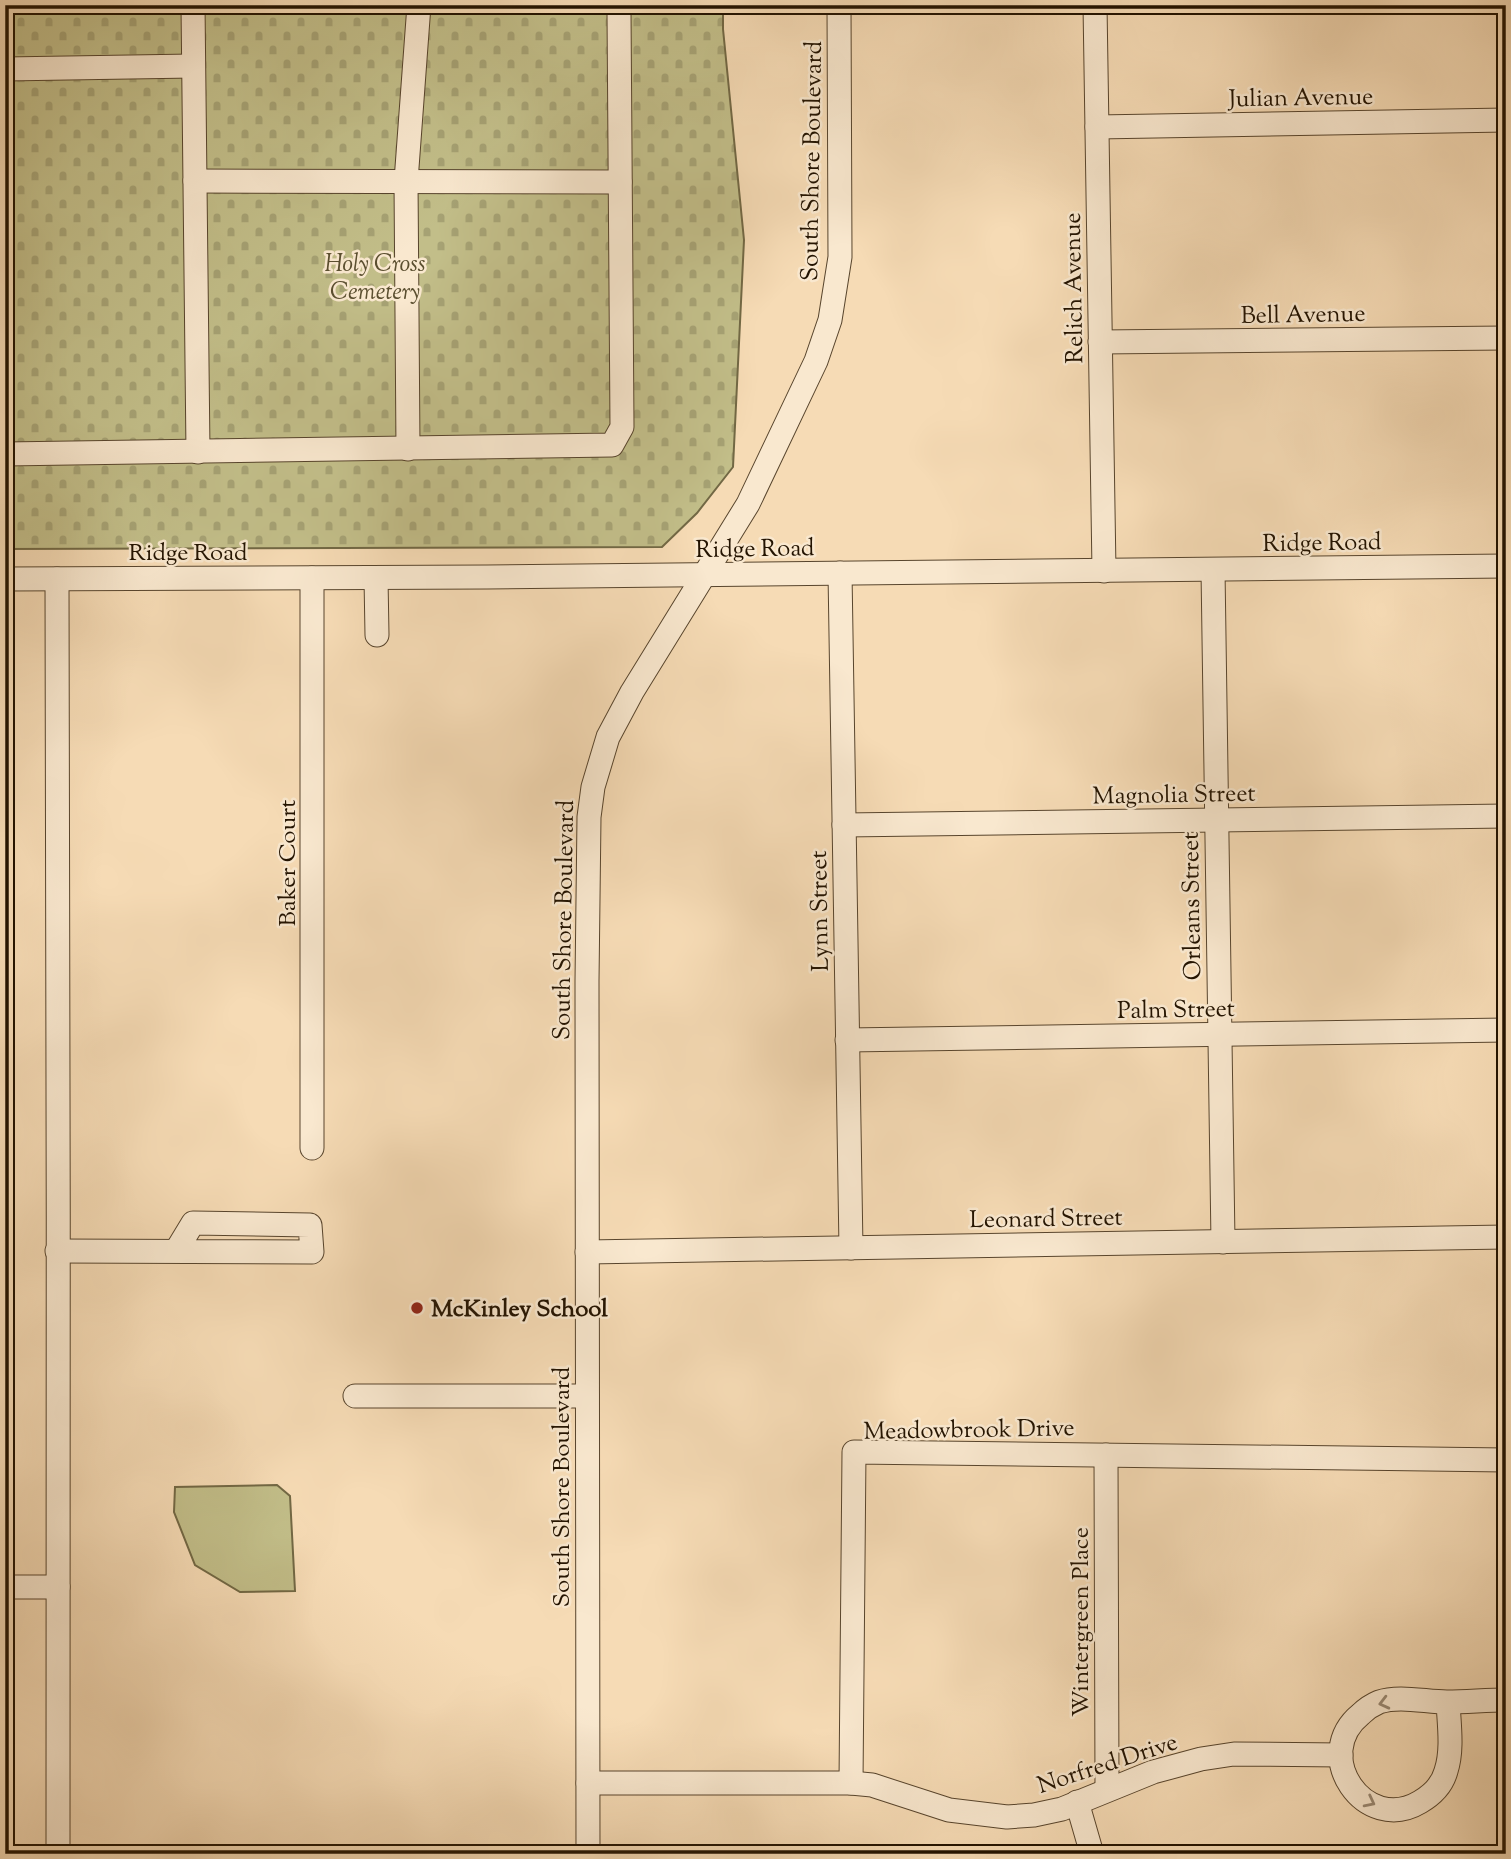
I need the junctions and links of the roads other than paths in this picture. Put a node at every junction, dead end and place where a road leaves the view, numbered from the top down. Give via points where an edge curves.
1 (193, 5) edge
2 (419, 5) edge
3 (621, 5) edge
4 (839, 5) edge
5 (1095, 5) edge
6 (193, 66) junction
7 (5, 69) edge
8 (1506, 120) edge
9 (1097, 127) junction
10 (195, 180) junction
11 (406, 181) junction
12 (620, 182) junction
13 (1506, 338) edge
14 (1100, 342) junction
15 (408, 449) junction
16 (198, 452) junction
17 (5, 454) edge
18 (1506, 566) edge
19 (1213, 570) junction
20 (1104, 571) junction
21 (840, 573) junction
22 (705, 575) junction
23 (312, 578) junction
24 (376, 578) junction
25 (5, 579) edge
26 (57, 579) junction
27 (377, 635) dead end
28 (1506, 816) edge
29 (1216, 820) junction
30 (844, 825) junction
31 (1506, 1030) edge
32 (1219, 1034) junction
33 (846, 1040) junction
34 (312, 1148) dead end
35 (1506, 1237) edge
36 (1223, 1242) junction
37 (851, 1248) junction
38 (57, 1251) junction
39 (176, 1251) junction
40 (587, 1252) junction
41 (355, 1396) dead end
42 (587, 1396) junction
43 (1106, 1455) junction
44 (1506, 1460) edge
45 (5, 1587) edge
46 (58, 1587) junction
47 (1506, 1700) edge
48 (1448, 1702) junction
49 (1341, 1755) junction
50 (588, 1783) junction
51 (850, 1783) junction
52 (1107, 1790) junction
53 (1077, 1802) junction
54 (58, 1854) edge
55 (587, 1854) edge
56 (1092, 1854) edge

1 - 6 street
2 - 11 street
3 - 12 street
4 - 22 street, South Shore Boulevard via 841,257 830,320 816,361 748,504
5 - 9 street, Relich Avenue
6 - 7 street
6 - 10 street
8 - 9 street, Julian Avenue
9 - 14 street, Relich Avenue
10 - 11 street
10 - 16 street
11 - 12 street
11 - 15 street
12 - 15 street via 622,427 612,445
13 - 14 street, Bell Avenue
14 - 20 street, Relich Avenue
15 - 16 street
16 - 17 street
18 - 19 street, Ridge Road
19 - 20 street, Ridge Road
19 - 29 street, Orleans Street
20 - 21 street, Ridge Road
21 - 22 street, Ridge Road
21 - 30 street, Lynn Street
22 - 24 street, Ridge Road
22 - 40 street, South Shore Boulevard via 608,737 593,787 589,817
23 - 24 street, Ridge Road
23 - 26 street, Ridge Road
23 - 34 street, Baker Court
24 - 27 street
25 - 26 street, Ridge Road
26 - 38 street
28 - 29 street, Magnolia Street
29 - 30 street, Magnolia Street
29 - 32 street, Orleans Street
30 - 33 street, Lynn Street
31 - 32 street, Palm Street
32 - 33 street, Palm Street
32 - 36 street, Orleans Street
33 - 37 street, Lynn Street
35 - 36 street, Leonard Street
36 - 37 street, Leonard Street
37 - 40 street, Leonard Street
38 - 39 street
38 - 46 street
39 - 39 street via 190,1251 313,1252 310,1225 193,1223
40 - 42 street, South Shore Boulevard
41 - 42 street
42 - 50 street, South Shore Boulevard
43 - 44 street, Meadowbrook Drive
43 - 51 street, Meadowbrook Drive via 854,1452
43 - 52 street, Wintergreen Place
45 - 46 street
46 - 54 street
47 - 48 street
48 -> 49 street via 1378,1702 1353,1720 1343,1738
49 -> 48 street via 1346,1779 1370,1804 1385,1809 1413,1806 1430,1796 1447,1771
49 - 52 street, Norfred Drive via 1234,1754 1153,1772
50 - 51 street
50 - 55 street, South Shore Boulevard
51 - 53 street, Norfred Drive via 979,1815 1034,1815
52 - 53 street, Norfred Drive
53 - 56 street

